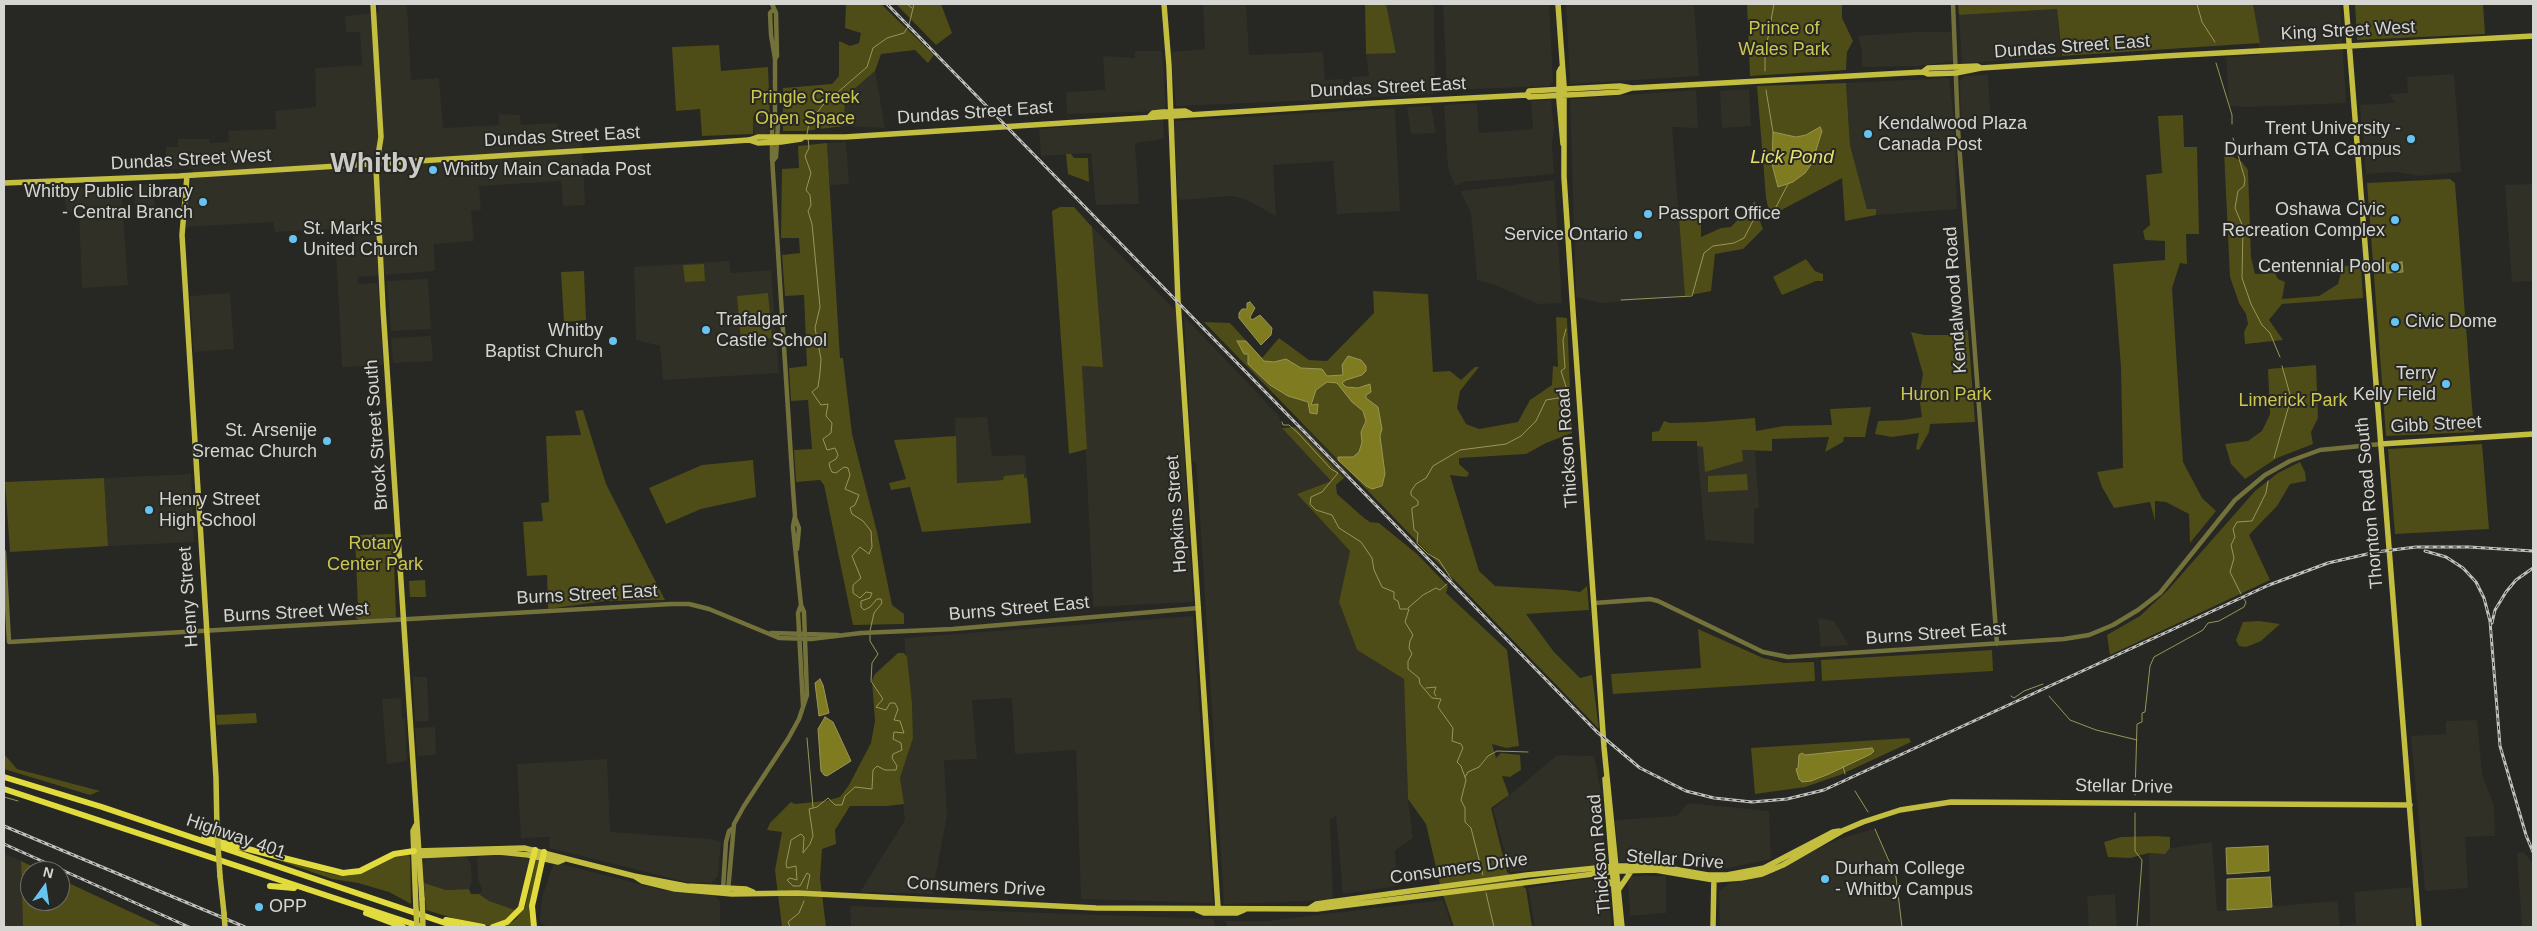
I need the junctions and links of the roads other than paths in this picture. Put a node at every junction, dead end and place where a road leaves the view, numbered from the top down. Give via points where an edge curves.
1 (373, 4) edge
2 (772, 4) edge
3 (1164, 4) edge
4 (1558, 4) edge
5 (1953, 4) edge
6 (2346, 4) edge
7 (2533, 36) edge
8 (2349, 46) junction
9 (2165, 56) joint
10 (1956, 70) junction
11 (1562, 93) junction
12 (1170, 115) junction
13 (774, 140) junction
14 (380, 150) junction
15 (398, 162) junction
16 (377, 163) junction
17 (187, 176) junction
18 (5, 185) edge
19 (2533, 434) edge
20 (2381, 444) junction
21 (2235, 500) joint
22 (4, 552) edge
23 (1595, 603) junction
24 (1199, 608) junction
25 (404, 620) junction
26 (207, 632) junction
27 (802, 637) junction
28 (1996, 644) junction
29 (4, 777) edge
30 (4, 789) edge
31 (2410, 805) junction
32 (102, 807) junction
33 (417, 853) junction
34 (535, 853) junction
35 (543, 855) junction
36 (1612, 856) junction
37 (1630, 868) junction
38 (1614, 869) junction
39 (1596, 871) junction
40 (1714, 878) junction
41 (1612, 884) junction
42 (270, 886) dead end
43 (1619, 889) junction
44 (725, 890) junction
45 (313, 891) junction
46 (351, 892) junction
47 (419, 898) junction
48 (1218, 908) junction
49 (1197, 910) junction
50 (1244, 910) junction
51 (225, 927) edge
52 (403, 927) edge
53 (417, 927) edge
54 (423, 927) edge
55 (457, 927) edge
56 (483, 927) edge
57 (493, 927) edge
58 (534, 927) edge
59 (1617, 927) edge
60 (1622, 927) edge
61 (1713, 927) edge
62 (2419, 927) edge

1 - 14 main road, Brock Street South
2 - 13 street
3 - 12 main road, Hopkins Street
4 - 11 main road, Thickson Road
5 - 10 street, Kendalwood Road
6 - 8 main road, Thornton Road South
7 - 8 main road, King Street West
8 - 9 main road, King Street West
8 - 20 main road, Thornton Road South
9 - 10 main road, Dundas Street East
10 - 11 main road, Dundas Street East
10 - 28 street, Kendalwood Road
11 - 12 main road, Dundas Street East via 1530,98 1527,95
11 - 23 main road, Thickson Road via 1560,132 1564,147
12 - 13 main road, Dundas Street East
12 - 24 main road, Hopkins Street via 1178,302
13 - 15 main road, Dundas Street East
13 - 27 street via 795,516 793,528 804,612
14 - 15 main road via 384,157
14 - 16 main road, Brock Street South
15 - 16 main road, Dundas Street East
16 - 17 main road, Dundas Street West
16 - 25 main road, Brock Street South via 383,309
17 - 18 main road, Dundas Street West
17 - 26 main road, Henry Street via 182,235
19 - 20 main road, Gibb Street
20 - 21 street, Gibb Street via 2336,447 2297,458 2265,475
20 - 31 main road, Thornton Road South
21 - 28 street, Burns Street East via 2169,583 2138,610 2089,635
22 - 26 street, Burns Street West via 9,642
23 - 28 street, Burns Street East via 1658,601 1763,652 1788,657
23 - 36 main road, Thickson Road
24 - 27 street, Burns Street East via 953,629
24 - 48 main road, Hopkins Street
25 - 26 street, Burns Street West
25 - 27 street, Burns Street East via 689,604 779,638
25 - 33 main road, Brock Street South via 416,825 413,831
26 - 51 main road, Henry Street, bridge
27 - 44 street via 808,687 802,708 788,739 733,828
29 - 32 highway, Highway 401
30 - 45 highway, Highway 401
31 - 40 main road, Stellar Drive via 1962,801 1900,810 1842,831 1762,874
31 - 62 main road, Thornton Road South
32 - 33 highway via 338,873 360,871 394,854
32 - 46 highway, Highway 401
33 - 34 main road, Consumers Drive via 501,847
33 - 47 main road, Brock Street South
34 - 35 main road, Consumers Drive
34 - 57 highway via 521,908 507,922
35 - 44 main road, Consumers Drive via 558,862 564,860 634,876 675,889
35 - 58 highway via 532,906
36 - 37 main road
36 - 38 main road, Thickson Road
36 - 39 main road
37 - 38 main road, Stellar Drive
37 - 40 main road, Stellar Drive
37 - 43 main road
38 - 39 main road, Consumers Drive
38 - 41 main road, Thickson Road
38 - 43 main road, Thickson Road
39 - 41 main road
39 - 50 main road, Consumers Drive via 1317,909
40 - 61 main road
41 - 59 main road, Thickson Road
42 - 45 highway
43 - 60 main road, Thickson Road
44 - 49 main road, Consumers Drive via 1088,908
45 - 52 highway
45 - 54 highway, Highway 401
46 - 55 highway, Highway 401
46 - 56 highway via 435,917
47 - 53 main road, Brock Street South, bridge
47 - 54 main road, Brock Street South, bridge
48 - 49 main road, Consumers Drive
48 - 50 main road, Consumers Drive
49 - 50 main road, Consumers Drive via 1237,913

